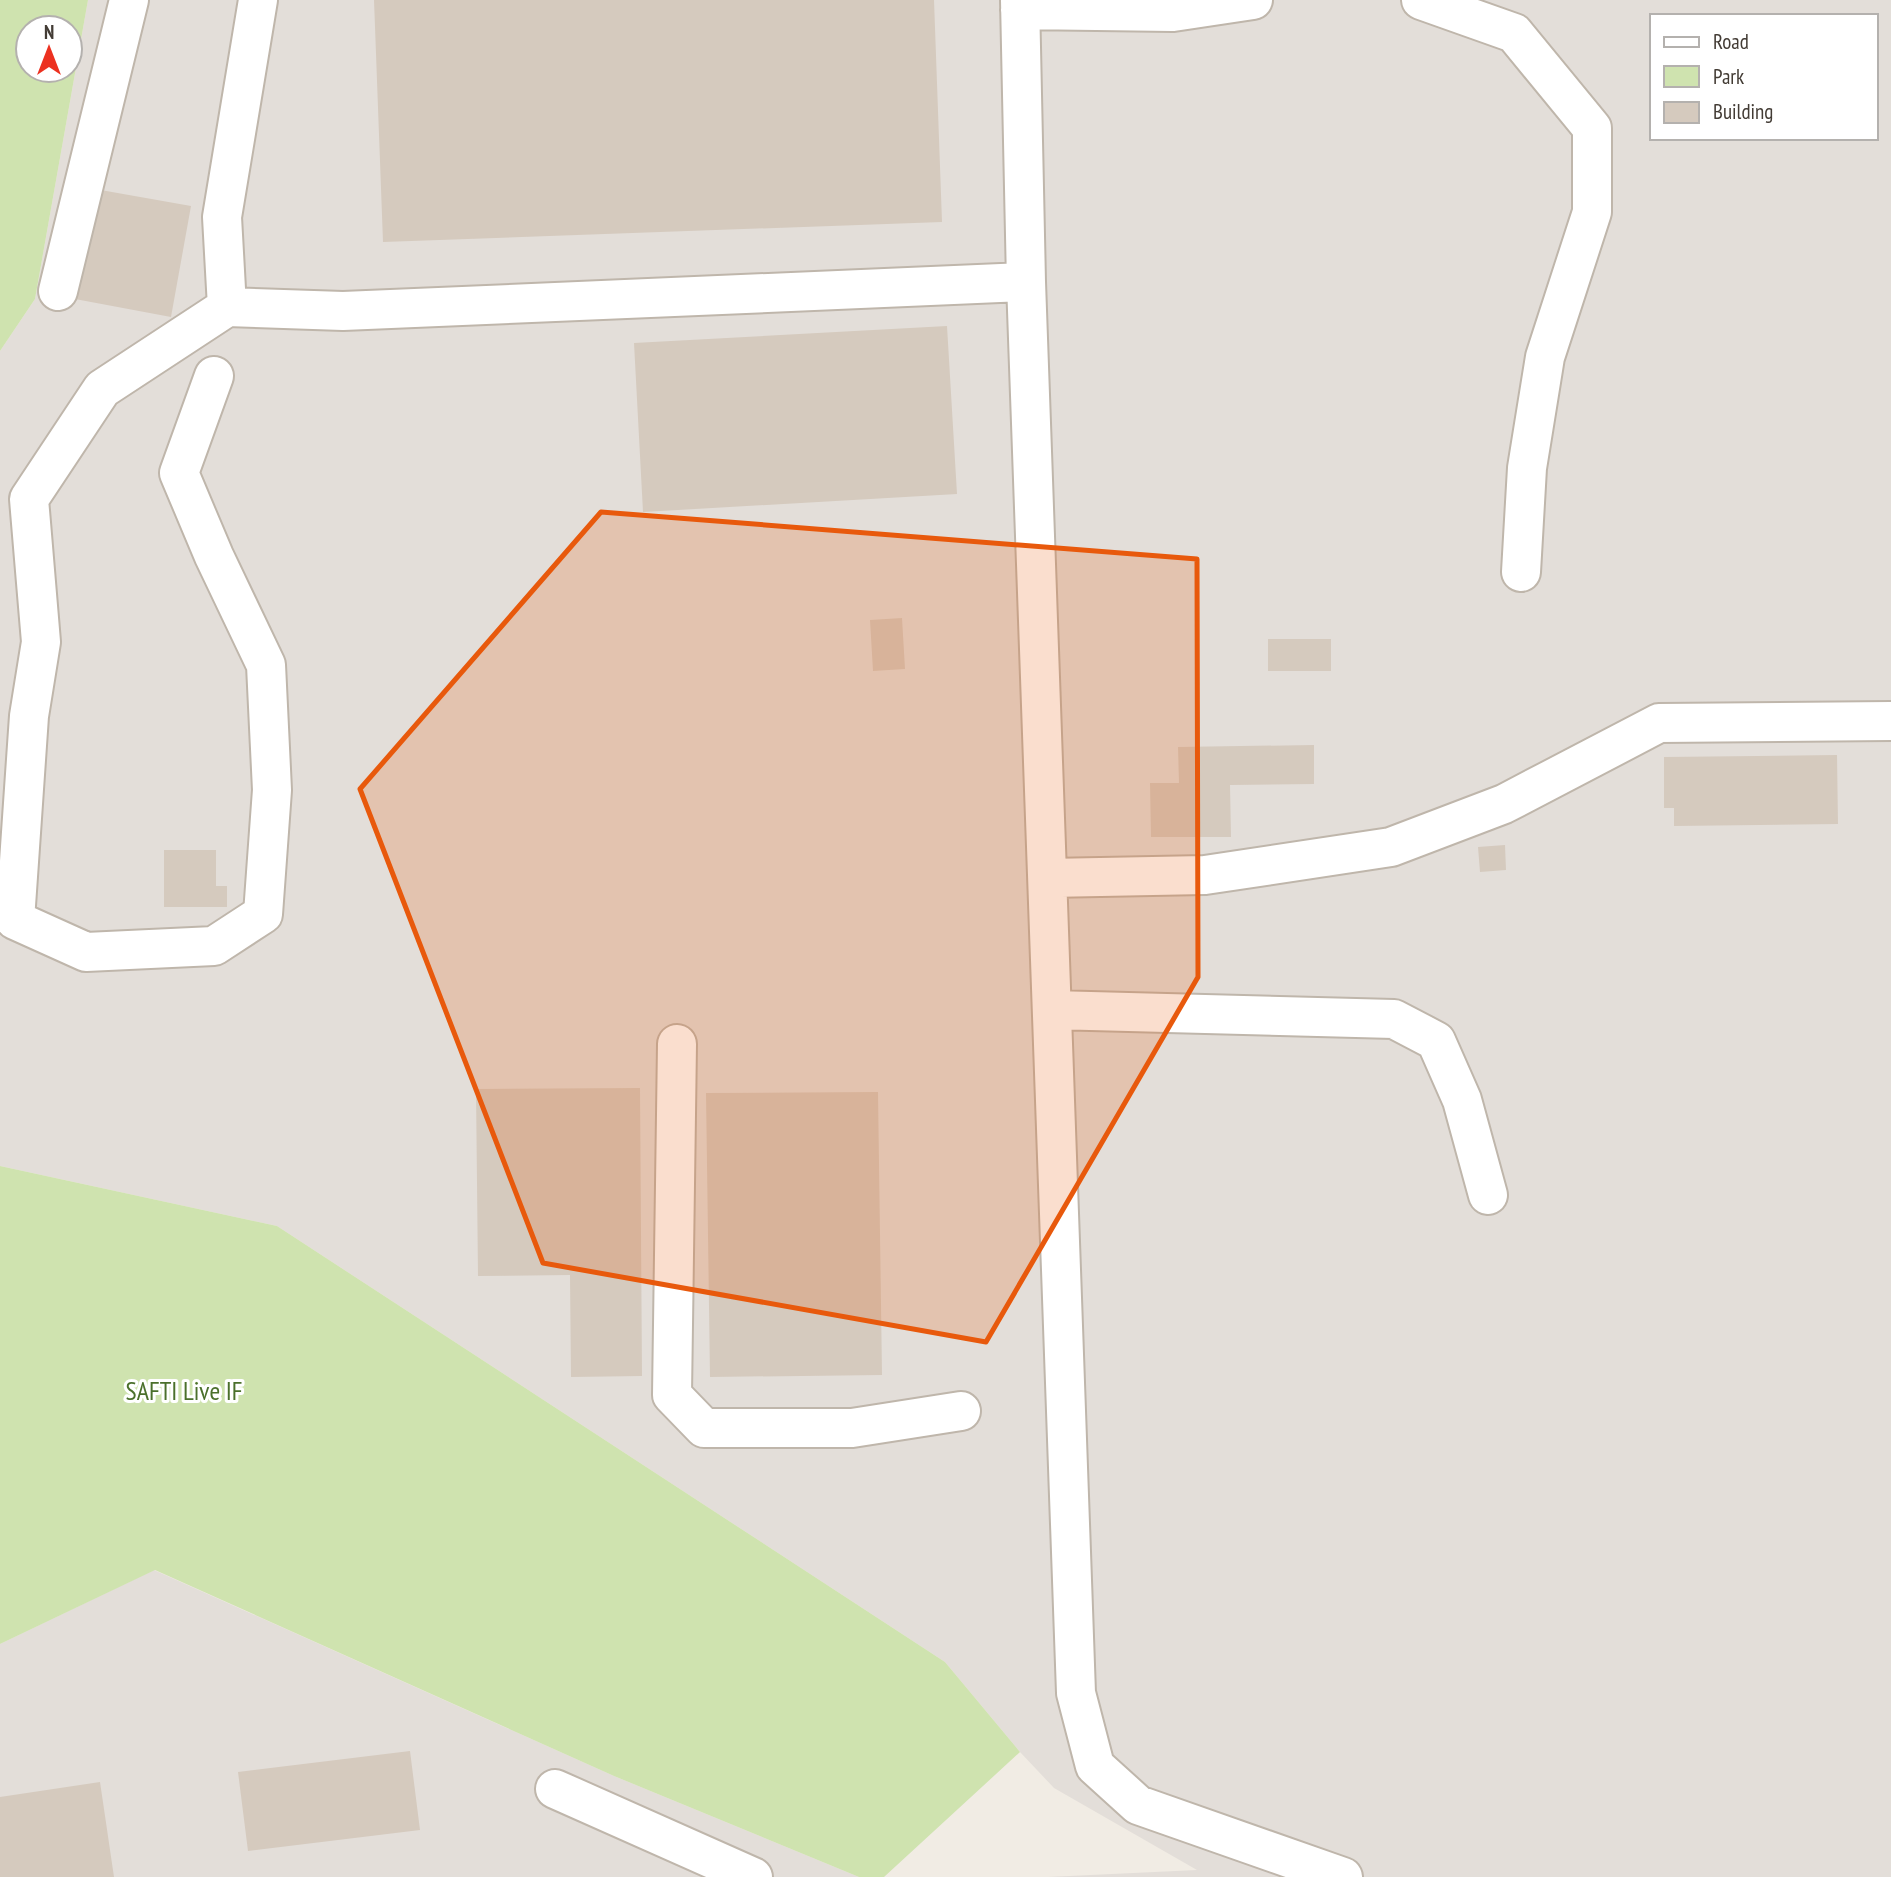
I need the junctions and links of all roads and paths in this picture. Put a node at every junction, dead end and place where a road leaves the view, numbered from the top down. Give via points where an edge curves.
1 (129, 0) edge
2 (258, 0) edge
3 (1253, 0) edge
4 (1421, 0) edge
5 (1020, 5) edge
6 (1026, 282) junction
7 (58, 291) dead end
8 (227, 307) junction
9 (214, 376) dead end
10 (1521, 572) dead end
11 (1891, 721) edge
12 (1048, 878) junction
13 (1052, 1010) junction
14 (677, 1044) dead end
15 (1488, 1195) dead end
16 (961, 1412) dead end
17 (555, 1789) dead end
18 (1328, 1875) edge
19 (753, 1877) edge

1 - 7 lane
2 - 8 lane via 222,217
3 - 5 lane via 1173,12
4 - 10 lane via 1514,33 1592,128 1592,212 1545,357 1527,468
5 - 6 lane
6 - 8 lane via 343,311
6 - 12 lane
8 - 9 lane via 102,389 29,499 41,642 29,716 15,920 86,951 214,946 263,914 272,790 266,665 179,473
11 - 12 lane via 1659,723 1504,804 1391,847 1205,874
12 - 13 lane
13 - 15 lane via 1394,1020 1436,1041 1462,1100
13 - 18 lane via 1076,1693 1095,1766 1138,1805
14 - 16 lane via 672,1395 704,1428 852,1428
17 - 19 lane

